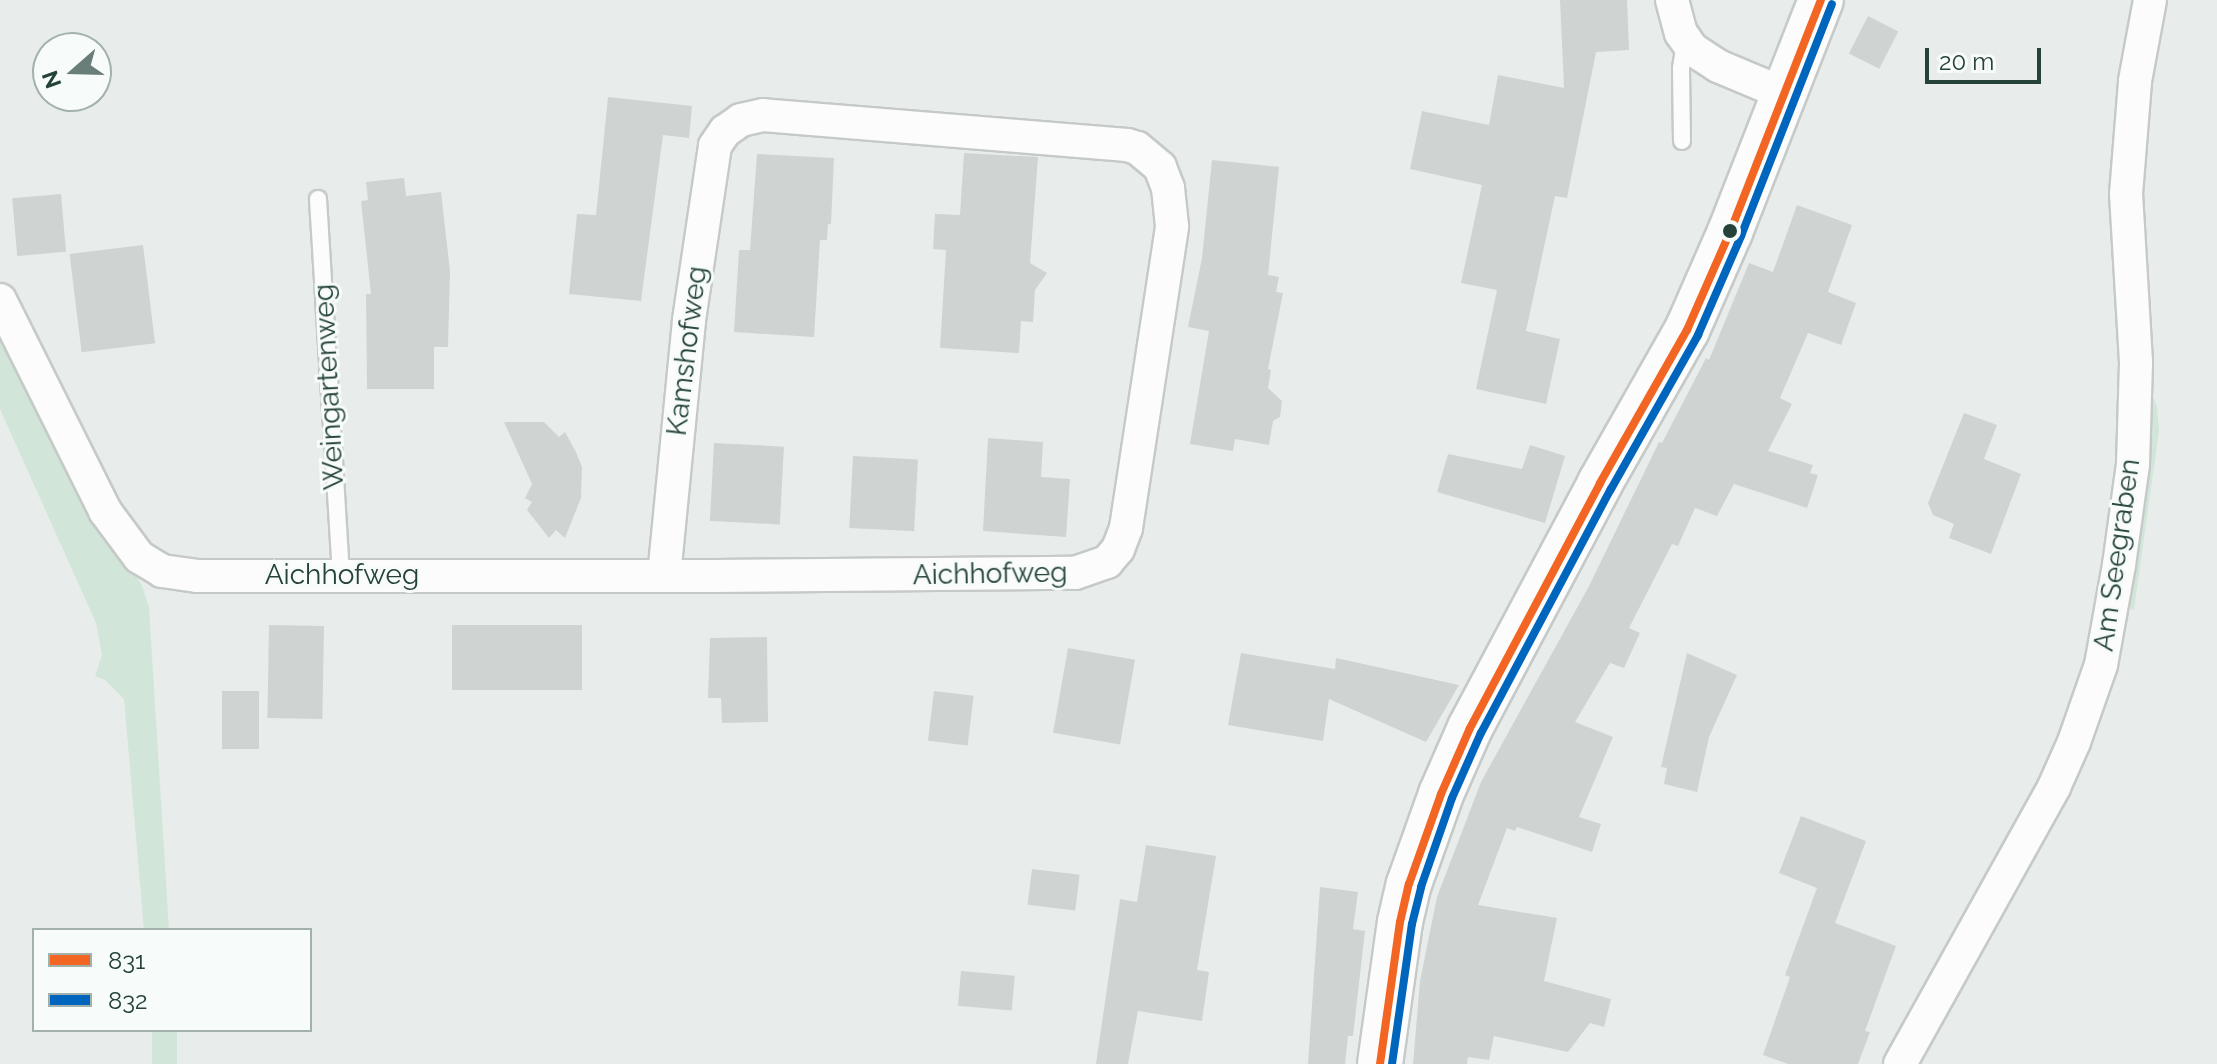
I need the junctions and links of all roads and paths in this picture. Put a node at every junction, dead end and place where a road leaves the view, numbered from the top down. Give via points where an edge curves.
1 (1672, 0) edge
2 (1821, 0) edge
3 (2150, 0) edge
4 (1685, 42) junction
5 (1785, 94) junction
6 (725, 131) joint
7 (1682, 141) dead end
8 (318, 199) dead end
9 (0, 300) edge
10 (341, 575) junction
11 (664, 575) junction
12 (1380, 1064) edge
13 (1900, 1064) edge

1 - 4 street
2 - 5 main road
3 - 13 street, Am Seegraben via 2135,81 2126,194 2136,362 2133,464 2101,665 2054,787
4 - 5 street via 1718,66
4 - 7 lane
5 - 12 main road via 1687,330 1600,483 1446,781 1406,896
6 - 11 street, Kamshofweg via 715,146 689,321
6 - 11 street, Aichhofweg via 763,115 1127,145 1160,167 1172,226 1126,528 1107,562 1093,570 1053,575
8 - 10 lane, Weingartenweg
9 - 10 street, Aichhofweg via 105,511 139,557 162,571 197,576
10 - 11 street, Aichhofweg

